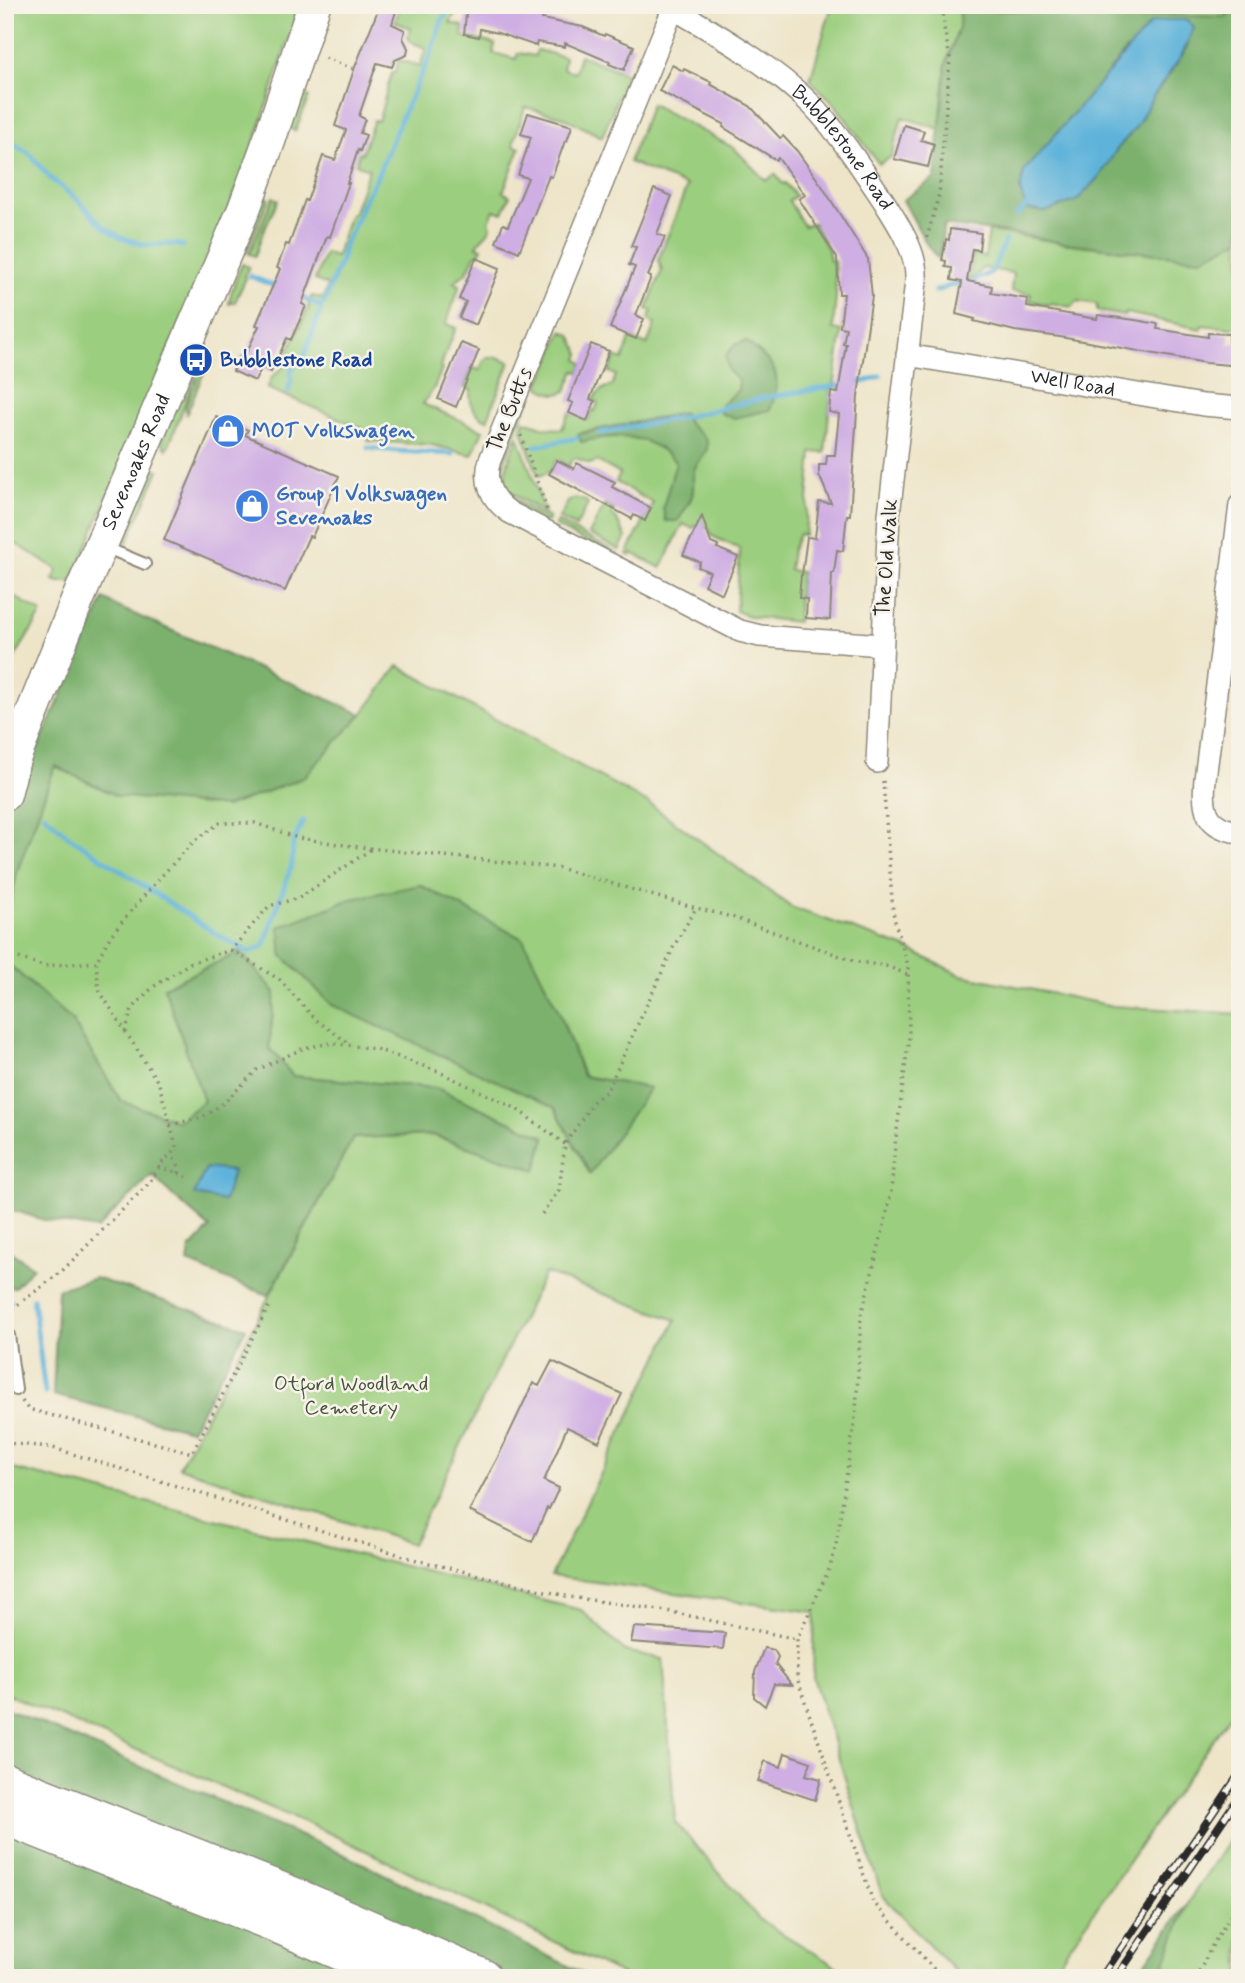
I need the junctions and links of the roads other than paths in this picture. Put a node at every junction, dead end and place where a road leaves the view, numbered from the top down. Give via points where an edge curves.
1 (313, 5) edge
2 (670, 7) edge
3 (907, 355) junction
4 (1240, 408) edge
5 (1240, 505) edge
6 (101, 546) junction
7 (145, 564) dead end
8 (882, 645) junction
9 (877, 762) road end
10 (9, 766) edge
11 (5, 794) edge
12 (1240, 832) edge
13 (7, 1335) edge
14 (16, 1390) road end
15 (5, 1782) edge
16 (5, 1816) edge
17 (403, 1978) edge
18 (483, 1978) edge

1 - 6 main road, Sevenoaks Road via 244,209
2 - 3 street, Bubblestone Road via 743,52 803,97 869,180 916,264
2 - 8 street, The Butts via 490,460 490,490 509,512 740,631
3 - 4 street, Well Road
3 - 8 street, The Old Walk via 889,515
5 - 12 street via 1204,788 1204,807 1211,820
6 - 7 lane
6 - 10 main road, Sevenoaks Road
8 - 9 street, The Old Walk
10 - 11 main road, Sevenoaks Road
13 - 14 lane
15 - 18 highway via 269,1886
16 - 17 highway

